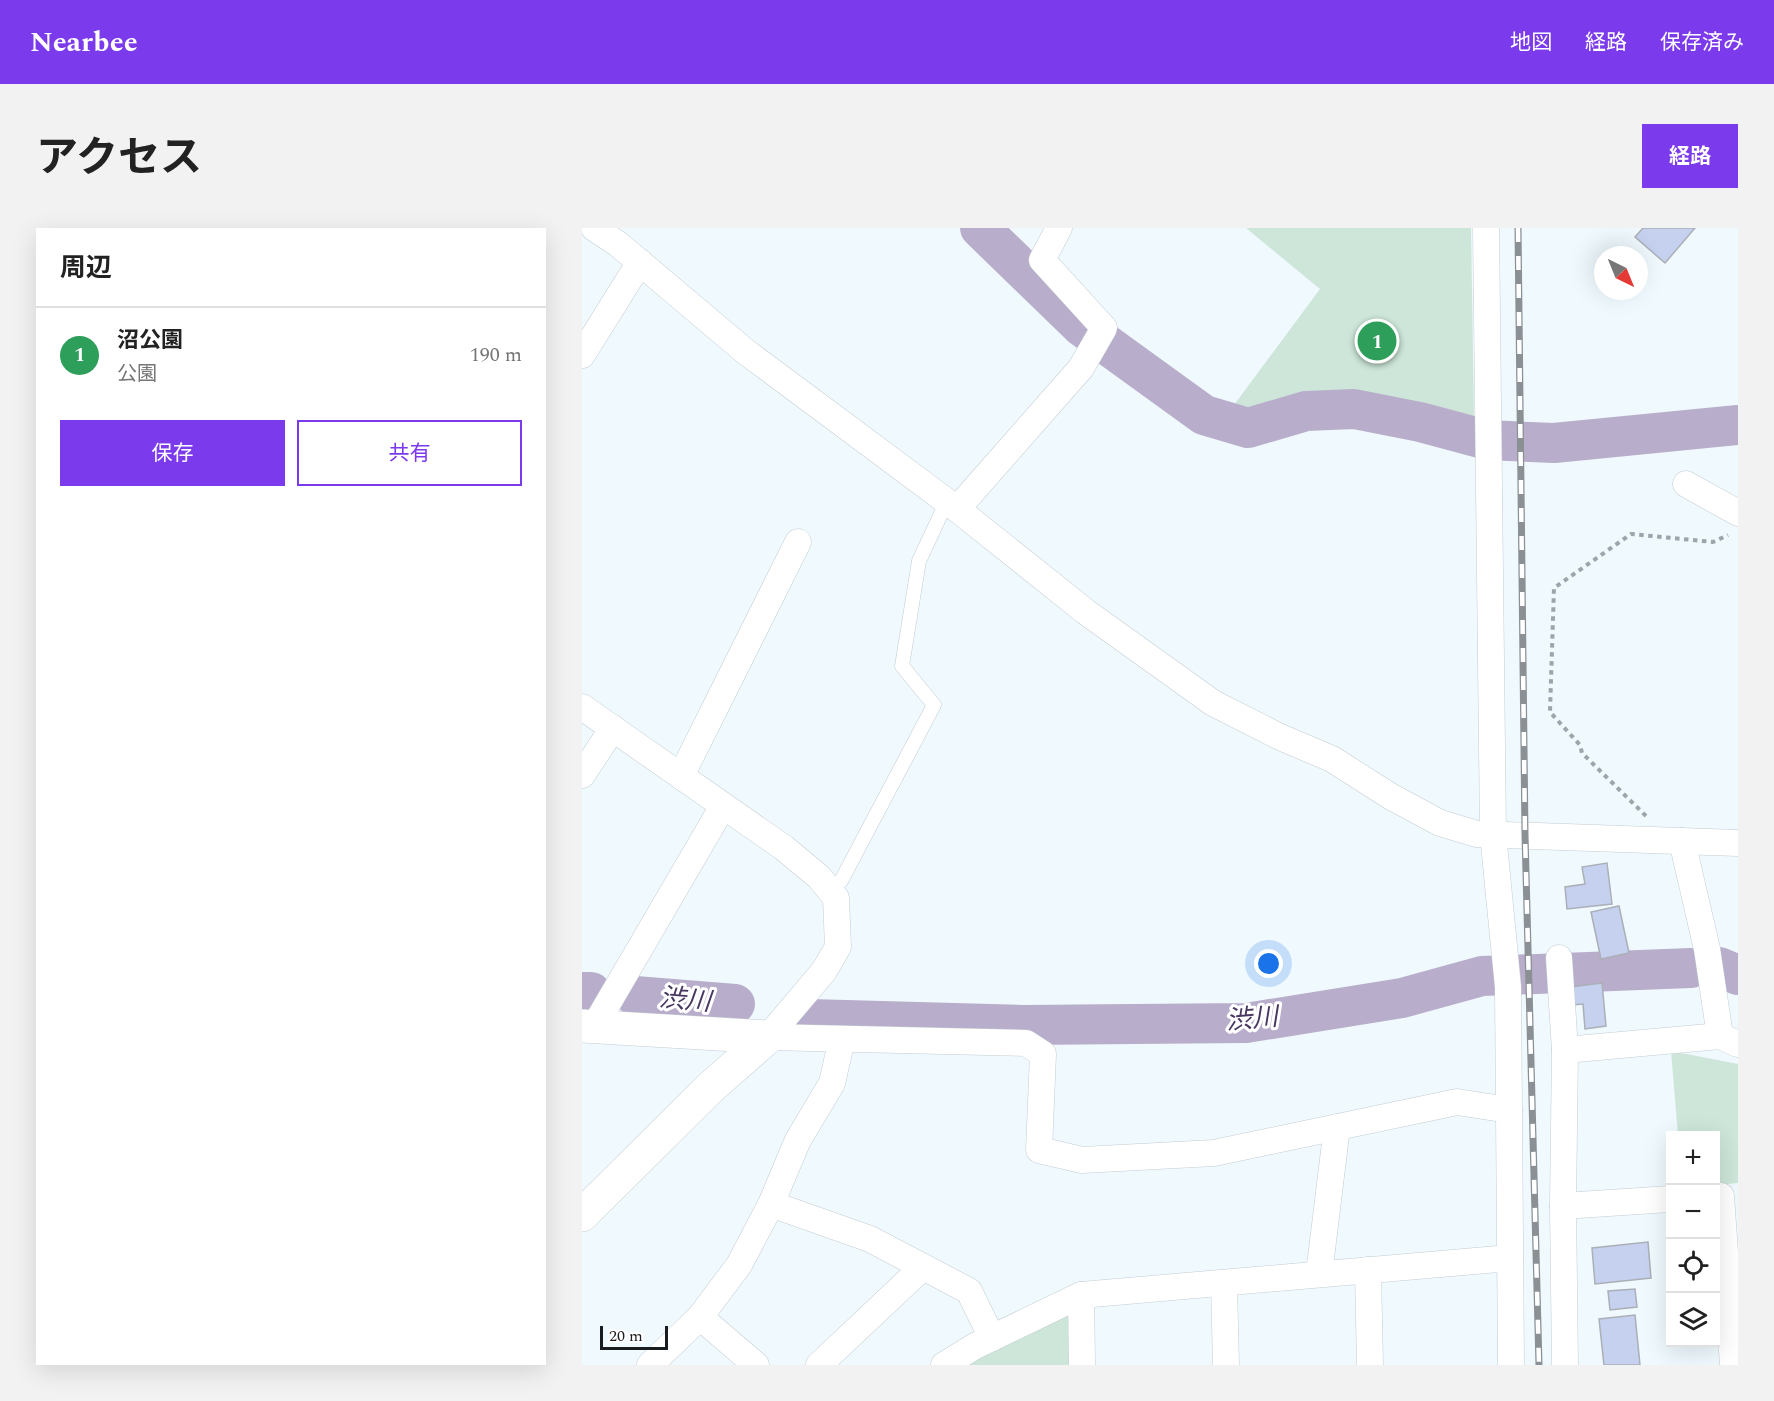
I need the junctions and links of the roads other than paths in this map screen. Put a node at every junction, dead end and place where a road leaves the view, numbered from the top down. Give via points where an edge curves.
1 (594, 228) edge
2 (1059, 228) edge
3 (1486, 228) edge
4 (640, 262) junction
5 (582, 355) edge
6 (1686, 484) dead end
7 (952, 505) junction
8 (1734, 524) edge
9 (798, 543) dead end
10 (582, 707) edge
11 (612, 728) junction
12 (582, 775) edge
13 (681, 776) junction
14 (723, 806) junction
15 (1493, 834) junction
16 (1670, 841) junction
17 (1738, 843) edge
18 (829, 890) junction
19 (1560, 970) dead end
20 (588, 1026) edge
21 (768, 1037) junction
22 (842, 1039) junction
23 (1729, 1040) edge
24 (1564, 1050) junction
25 (1509, 1110) junction
26 (1337, 1127) junction
27 (1725, 1195) edge
28 (1666, 1199) edge
29 (771, 1204) junction
30 (1563, 1206) junction
31 (582, 1215) edge
32 (1510, 1258) junction
33 (923, 1267) junction
34 (1368, 1270) junction
35 (1319, 1274) junction
36 (1224, 1283) junction
37 (1081, 1295) junction
38 (700, 1317) junction
39 (992, 1338) junction
40 (650, 1365) edge
41 (756, 1365) edge
42 (819, 1365) edge
43 (944, 1365) edge
44 (1082, 1365) edge
45 (1226, 1365) edge
46 (1370, 1365) edge
47 (1511, 1365) edge
48 (1565, 1365) edge
49 (1733, 1365) edge

1 - 4 street
2 - 7 street via 1042,260 1104,328 1081,368
3 - 15 street
4 - 5 street
4 - 7 street via 746,352
6 - 8 street
7 - 15 street via 1086,612 1213,703 1332,759 1440,823 1477,834
7 - 18 lane via 919,561 902,666 934,705 841,881
9 - 13 street
10 - 11 street
11 - 12 street
11 - 13 street
13 - 14 street
14 - 18 street via 784,848
14 - 20 street
15 - 16 street
15 - 25 street via 1508,987
16 - 17 street
16 - 23 street via 1707,949
18 - 21 street via 836,898 838,947 824,971
19 - 24 street
20 - 21 street
21 - 22 street
21 - 31 street via 710,1088
22 - 26 street via 1026,1043 1043,1054 1039,1150 1082,1160 1214,1153
22 - 29 street via 832,1083 798,1140
23 - 24 street
24 - 30 street
25 - 26 street via 1457,1102
25 - 32 street
26 - 35 street
27 - 49 street
28 - 30 street
29 - 33 street via 870,1239
29 - 38 street via 739,1265
30 - 48 street
32 - 34 street
32 - 47 street
33 - 39 street via 969,1291
33 - 42 street
34 - 35 street
34 - 46 street
35 - 36 street
36 - 37 street
36 - 45 street
37 - 39 street
37 - 44 street
38 - 40 street
38 - 41 street
39 - 43 street

